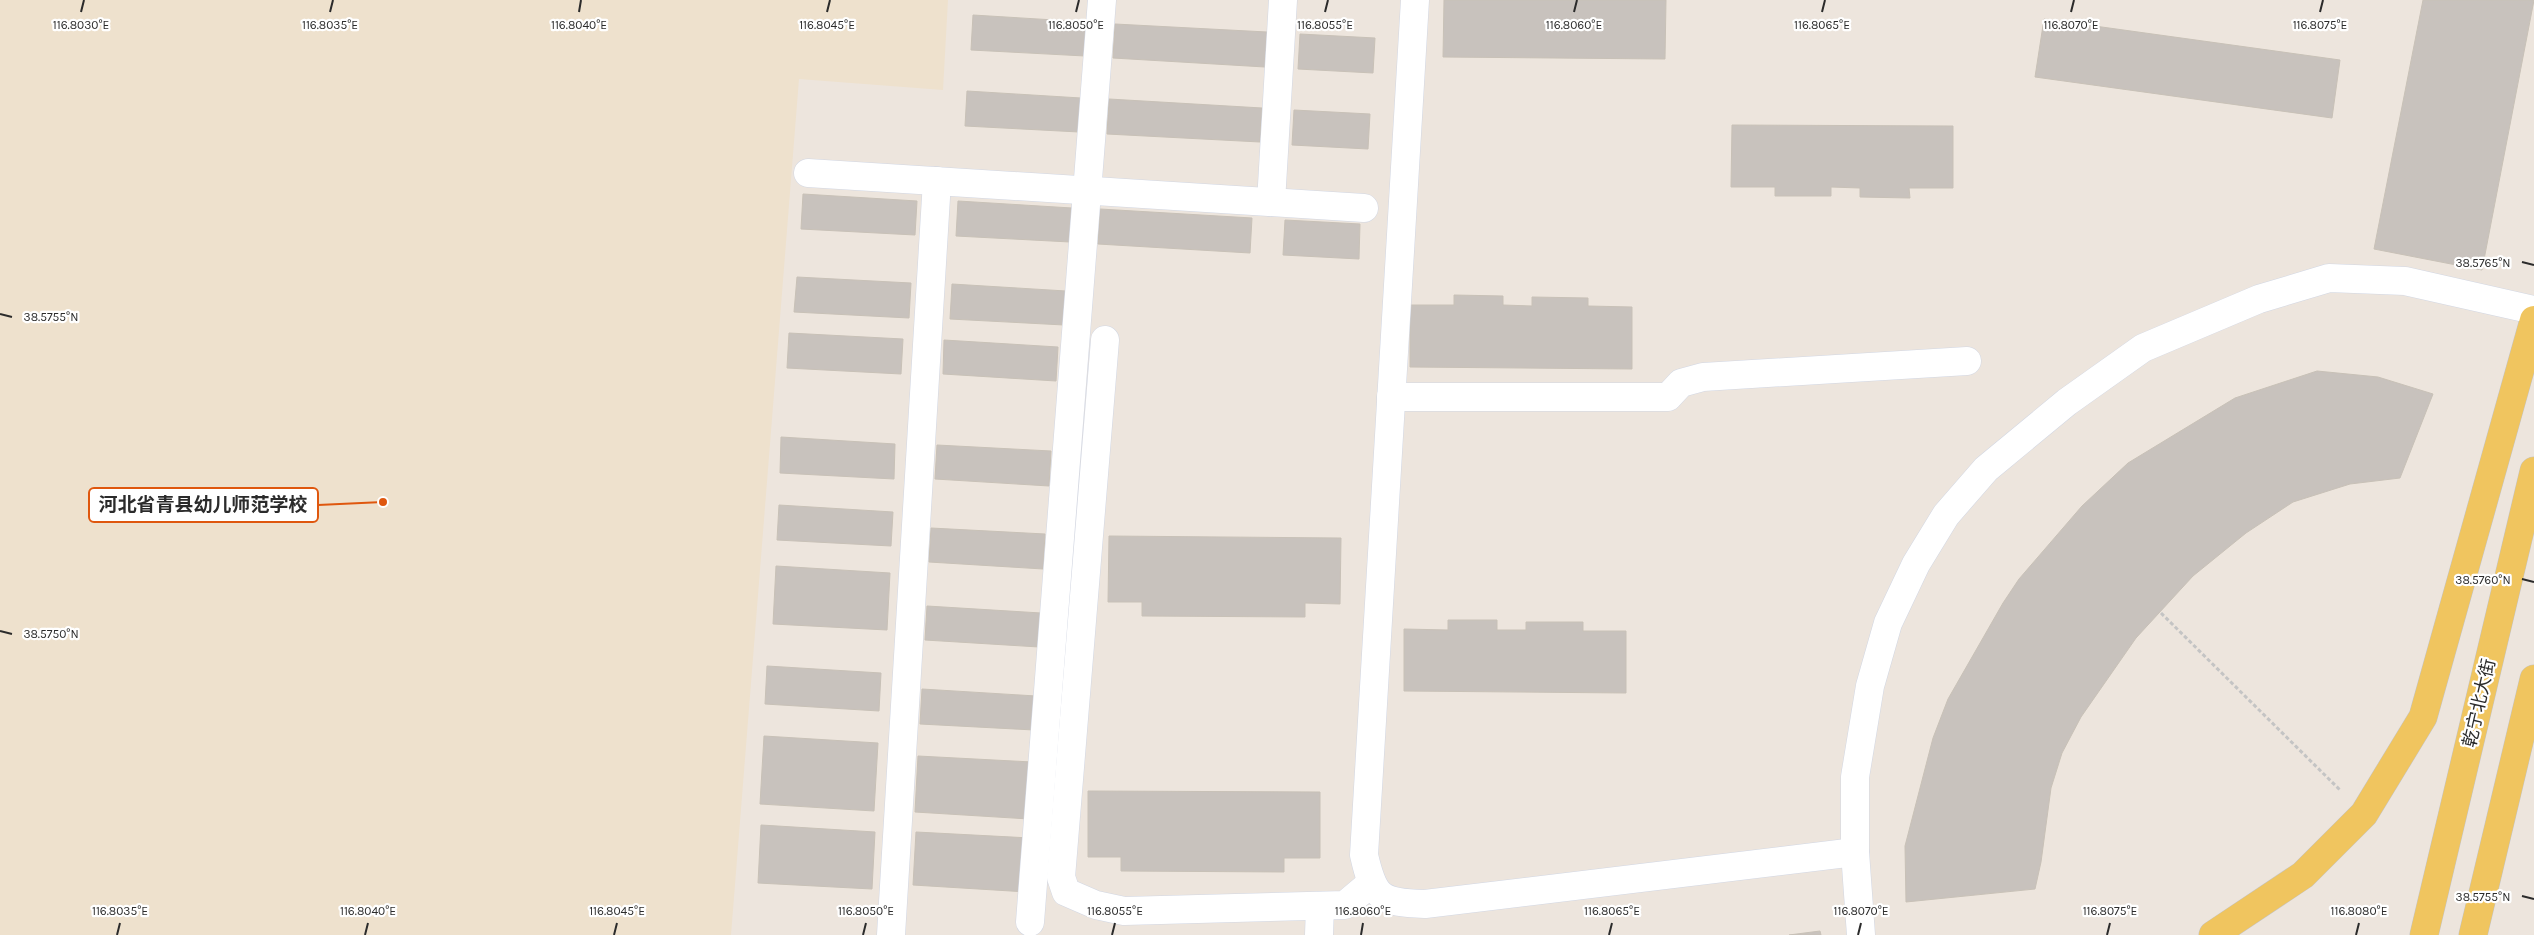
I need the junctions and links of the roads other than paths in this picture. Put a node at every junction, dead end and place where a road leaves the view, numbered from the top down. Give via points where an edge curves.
1 (1102, 0) edge
2 (1283, 0) edge
3 (1415, 0) edge
4 (808, 173) dead end
5 (937, 181) junction
6 (1087, 190) junction
7 (1271, 202) junction
8 (1364, 208) dead end
9 (2534, 310) edge
10 (2534, 320) edge
11 (1105, 340) dead end
12 (1967, 361) dead end
13 (1391, 397) junction
14 (2534, 471) edge
15 (2534, 679) edge
16 (1854, 852) junction
17 (1370, 884) junction
18 (1320, 906) junction
19 (1030, 922) dead end
20 (891, 935) edge
21 (1319, 935) edge
22 (1861, 935) edge
23 (2214, 935) edge
24 (2424, 935) edge
25 (2473, 935) edge

1 - 6 lane
2 - 7 lane
3 - 13 lane
4 - 5 lane
5 - 6 lane
5 - 20 lane
6 - 7 lane
6 - 19 lane
7 - 8 lane
9 - 16 lane via 2405,281 2330,278 2259,299 2142,348 2068,402 1986,470 1946,515 1916,564 1888,623 1870,686 1855,777
10 - 23 main road via 2423,717 2364,814 2303,875
11 - 18 lane via 1062,877 1066,892 1096,905 1124,911
12 - 13 lane via 1703,377 1681,383 1668,397
13 - 17 lane via 1364,854
14 - 24 main road, 乾宁北大街
15 - 25 main road
16 - 17 lane via 1425,904 1400,903 1384,898
16 - 22 lane
17 - 18 lane via 1345,905
18 - 21 lane

